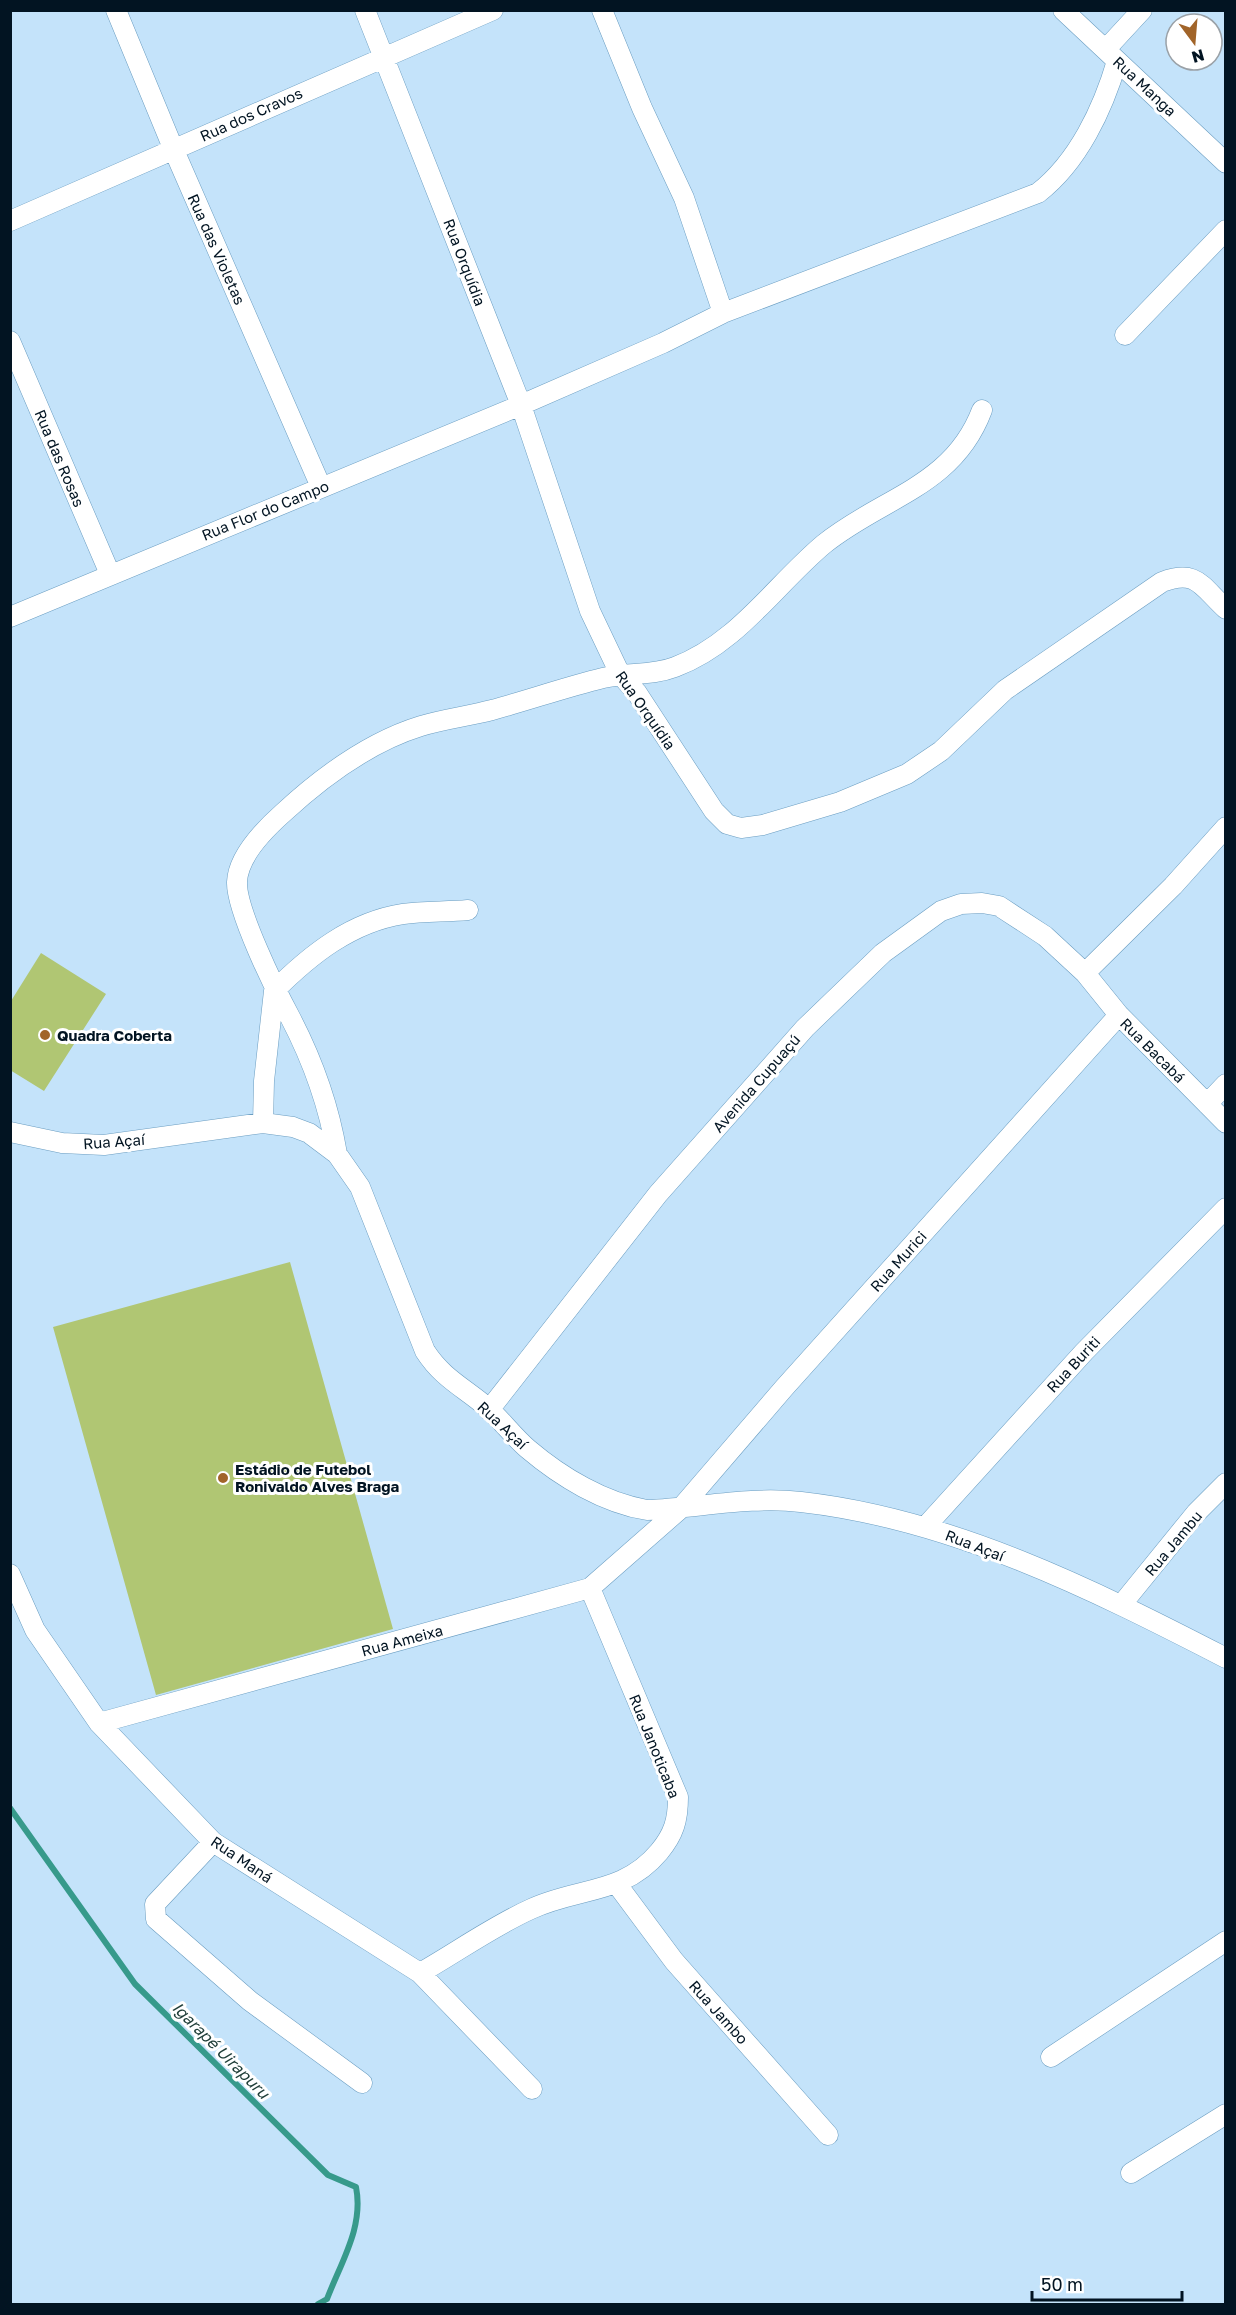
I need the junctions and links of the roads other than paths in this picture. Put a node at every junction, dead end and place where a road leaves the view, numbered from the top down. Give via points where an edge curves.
1 (116, 10) edge
2 (365, 10) edge
3 (493, 10) edge
4 (602, 10) edge
5 (1063, 10) edge
6 (1142, 10) edge
7 (1112, 55) junction
8 (384, 56) junction
9 (173, 148) junction
10 (1226, 163) edge
11 (10, 221) edge
12 (1226, 230) edge
13 (723, 313) junction
14 (1125, 335) dead end
15 (10, 341) edge
16 (521, 405) junction
17 (982, 410) dead end
18 (321, 487) junction
19 (110, 574) junction
20 (1226, 609) edge
21 (10, 617) edge
22 (620, 674) junction
23 (1226, 827) edge
24 (468, 910) dead end
25 (1085, 973) junction
26 (274, 991) junction
27 (1119, 1015) junction
28 (1226, 1084) edge
29 (1207, 1104) junction
30 (263, 1123) junction
31 (1226, 1123) edge
32 (10, 1132) edge
33 (337, 1154) junction
34 (1226, 1208) edge
35 (489, 1410) junction
36 (1226, 1483) edge
37 (680, 1509) junction
38 (926, 1526) junction
39 (10, 1574) edge
40 (590, 1588) junction
41 (1122, 1605) junction
42 (1226, 1658) edge
43 (99, 1723) junction
44 (213, 1842) junction
45 (616, 1883) junction
46 (1226, 1941) edge
47 (420, 1973) junction
48 (1051, 2057) dead end
49 (362, 2083) dead end
50 (532, 2089) dead end
51 (1226, 2114) edge
52 (828, 2135) dead end
53 (1131, 2173) dead end

1 - 9 street, Rua das Violetas
2 - 8 street, Rua Orquídia
3 - 8 street, Rua dos Cravos
4 - 13 street via 684,198
5 - 7 street, Rua Manga
6 - 7 street
7 - 10 street, Rua Manga
7 - 13 street, Rua Flor do Campo via 1108,93 1054,180 1038,193
8 - 9 street, Rua dos Cravos
8 - 16 street, Rua Orquídia
9 - 11 street, Rua dos Cravos
9 - 18 street, Rua das Violetas
12 - 14 street
13 - 16 street, Rua Flor do Campo via 663,344
15 - 19 street, Rua das Rosas
16 - 18 street, Rua Flor do Campo
16 - 22 street, Rua Orquídia via 590,611
17 - 22 street via 973,435 939,471 825,544 717,644 673,668
18 - 19 street, Rua Flor do Campo
19 - 21 street, Rua Flor do Campo
20 - 22 street, Rua Orquídia via 1194,579 1184,575 1162,582 1005,690 941,751 907,774 840,802 741,828 728,824 714,811 637,693
22 - 26 street via 419,727 383,742 346,762 273,822 243,861 237,885
23 - 25 street
24 - 26 street via 403,914 369,923 317,952
25 - 27 street, Rua Bacabá
25 - 35 street, Avenida Cupuaçú via 1017,916 999,906 982,903 961,904 941,911 891,947 805,1028 658,1194
26 - 30 street
26 - 33 street via 324,1094
27 - 29 street, Rua Bacabá
27 - 37 street, Rua Murici
28 - 29 street
29 - 31 street, Rua Bacabá
30 - 32 street, Rua Açaí via 104,1145 62,1143
30 - 33 street, Rua Açaí via 293,1126
33 - 35 street, Rua Açaí via 360,1187 425,1351 444,1376
34 - 38 street, Rua Buriti via 1083,1352
35 - 37 street, Rua Açaí via 528,1449 576,1483 628,1507
36 - 41 street, Rua Jambu via 1196,1513
37 - 38 street, Rua Açaí via 763,1500 801,1502
37 - 40 street, Rua Ameixa
38 - 41 street, Rua Açaí
39 - 43 street, Rua Maná via 35,1630
40 - 43 street, Rua Ameixa
40 - 45 street, Rua Janoticaba via 678,1797 678,1820 670,1838 633,1877
41 - 42 street, Rua Açaí
43 - 44 street, Rua Maná
44 - 47 street, Rua Maná
44 - 49 street via 155,1904 156,1919 250,2001
45 - 47 street, Rua Janoticaba via 531,1909
45 - 52 street, Rua Jambo via 674,1961
46 - 48 street
47 - 50 street, Rua Maná
51 - 53 street

